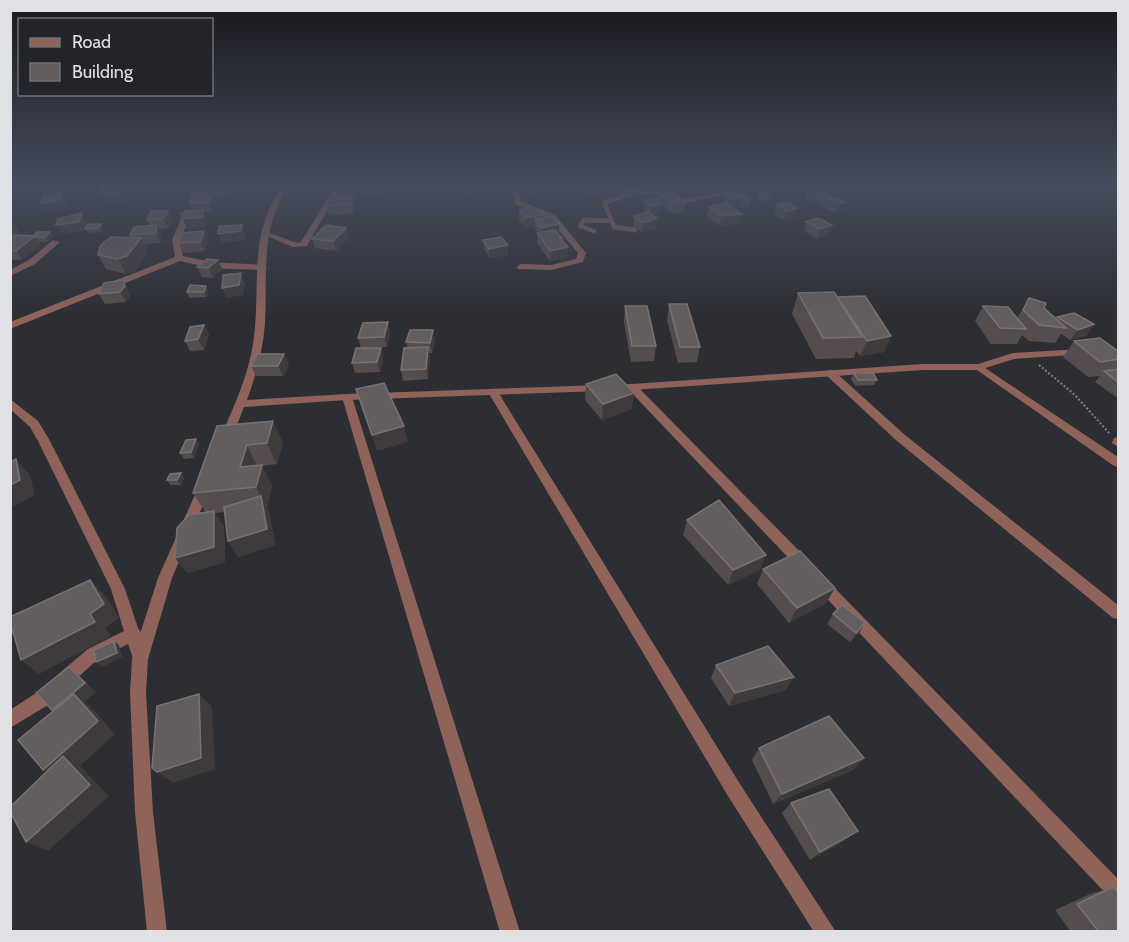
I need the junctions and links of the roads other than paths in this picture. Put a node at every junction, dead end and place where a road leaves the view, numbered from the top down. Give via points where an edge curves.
1 (181, 229) edge
2 (264, 229) edge
3 (313, 229) edge
4 (562, 229) edge
5 (588, 229) edge
6 (627, 229) edge
7 (634, 230) dead end
8 (594, 231) dead end
9 (264, 232) junction
10 (56, 242) dead end
11 (179, 258) junction
12 (521, 267) dead end
13 (263, 268) junction
14 (10, 274) edge
15 (10, 326) edge
16 (1092, 353) edge
17 (979, 367) junction
18 (830, 373) junction
19 (632, 387) junction
20 (493, 392) junction
21 (347, 397) junction
22 (10, 402) edge
23 (240, 404) junction
24 (220, 453) edge
25 (1119, 463) edge
26 (208, 480) edge
27 (1119, 613) edge
28 (134, 633) junction
29 (140, 659) junction
30 (10, 720) edge
31 (1119, 892) edge
32 (157, 932) edge
33 (510, 932) edge
34 (826, 932) edge

1 - 11 street via 176,240
2 - 9 street
3 - 9 street via 304,244 296,245
4 - 12 street via 582,258 547,268
5 - 8 lane
6 - 7 lane
9 - 13 street
10 - 14 street
11 - 13 street via 212,265
11 - 15 street
13 - 23 street via 258,342
16 - 17 street via 1013,356
17 - 18 street
17 - 25 street
18 - 19 street
18 - 27 street via 901,438
19 - 20 street
19 - 31 street
20 - 21 street
20 - 34 street via 722,770
21 - 23 street
21 - 33 street
22 - 28 street via 34,424 44,441 118,589
23 - 24 street
26 - 29 street via 165,578
28 - 29 street
28 - 30 street via 93,654 42,699
29 - 32 street via 144,812

